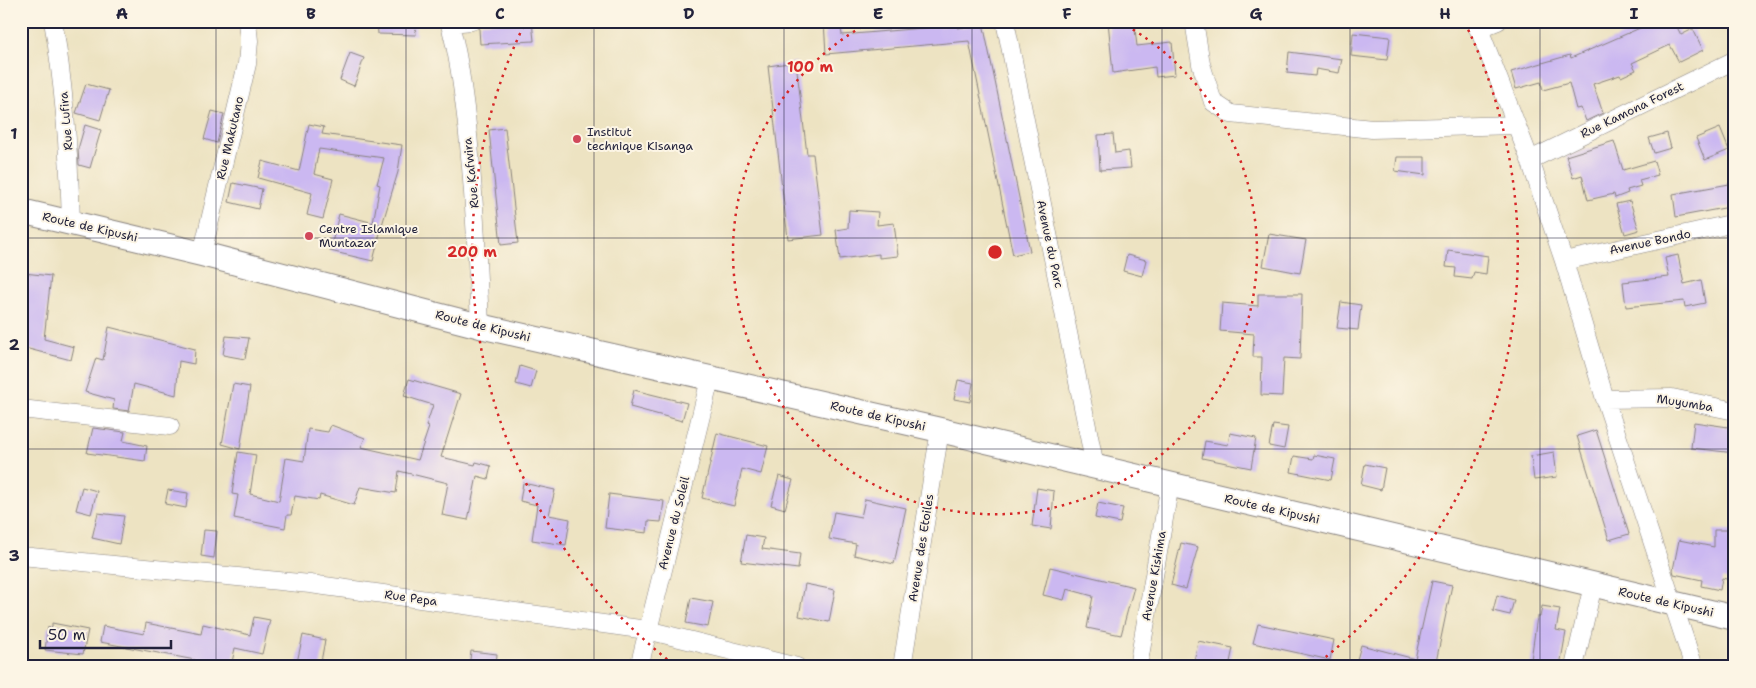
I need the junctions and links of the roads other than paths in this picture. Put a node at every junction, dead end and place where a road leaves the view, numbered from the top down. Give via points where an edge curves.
1 (53, 21) edge
2 (247, 21) edge
3 (472, 21) edge
4 (1005, 21) edge
5 (1194, 21) edge
6 (1498, 21) edge
7 (450, 22) edge
8 (1477, 25) edge
9 (1735, 60) edge
10 (1515, 124) junction
11 (1530, 160) junction
12 (21, 211) edge
13 (70, 222) junction
14 (1735, 223) edge
15 (202, 254) junction
16 (1564, 261) junction
17 (480, 326) junction
18 (710, 379) junction
19 (1605, 399) junction
20 (21, 409) edge
21 (1735, 411) edge
22 (170, 426) dead end
23 (940, 430) junction
24 (1095, 466) junction
25 (1170, 484) junction
26 (21, 556) edge
27 (1593, 585) junction
28 (1673, 604) junction
29 (1735, 618) edge
30 (647, 630) junction
31 (639, 667) edge
32 (797, 667) edge
33 (902, 667) edge
34 (1138, 667) edge
35 (1574, 667) edge
36 (1694, 667) edge

1 - 13 street, Rue Lufira via 63,79
2 - 15 street, Rue Makutano via 250,41 247,64
3 - 7 street
4 - 24 street, Avenue du Parc
5 - 10 street via 1201,64 1213,102 1231,114 1372,129
6 - 8 street
7 - 17 street, Rue Kafwira via 470,150
8 - 10 street
9 - 11 street, Rue Kamona Forest
10 - 11 street
11 - 16 street
12 - 13 main road, Route de Kipushi
13 - 15 main road, Route de Kipushi
14 - 16 street, Avenue Bondo
15 - 17 main road, Route de Kipushi
16 - 19 street
17 - 18 main road, Route de Kipushi
18 - 23 main road, Route de Kipushi
18 - 30 street, Avenue du Soleil
19 - 21 street, Muyumba via 1672,398
19 - 28 street
20 - 22 street
23 - 24 main road, Route de Kipushi
23 - 33 street, Avenue des Etoiles
24 - 25 main road, Route de Kipushi
25 - 27 main road, Route de Kipushi
25 - 34 street, Avenue Kishima
26 - 30 street, Rue Pepa via 310,584
27 - 28 main road, Route de Kipushi
27 - 35 street
28 - 29 main road, Route de Kipushi
28 - 36 street
30 - 31 street, Avenue du Soleil
30 - 32 street, Rue Pepa

